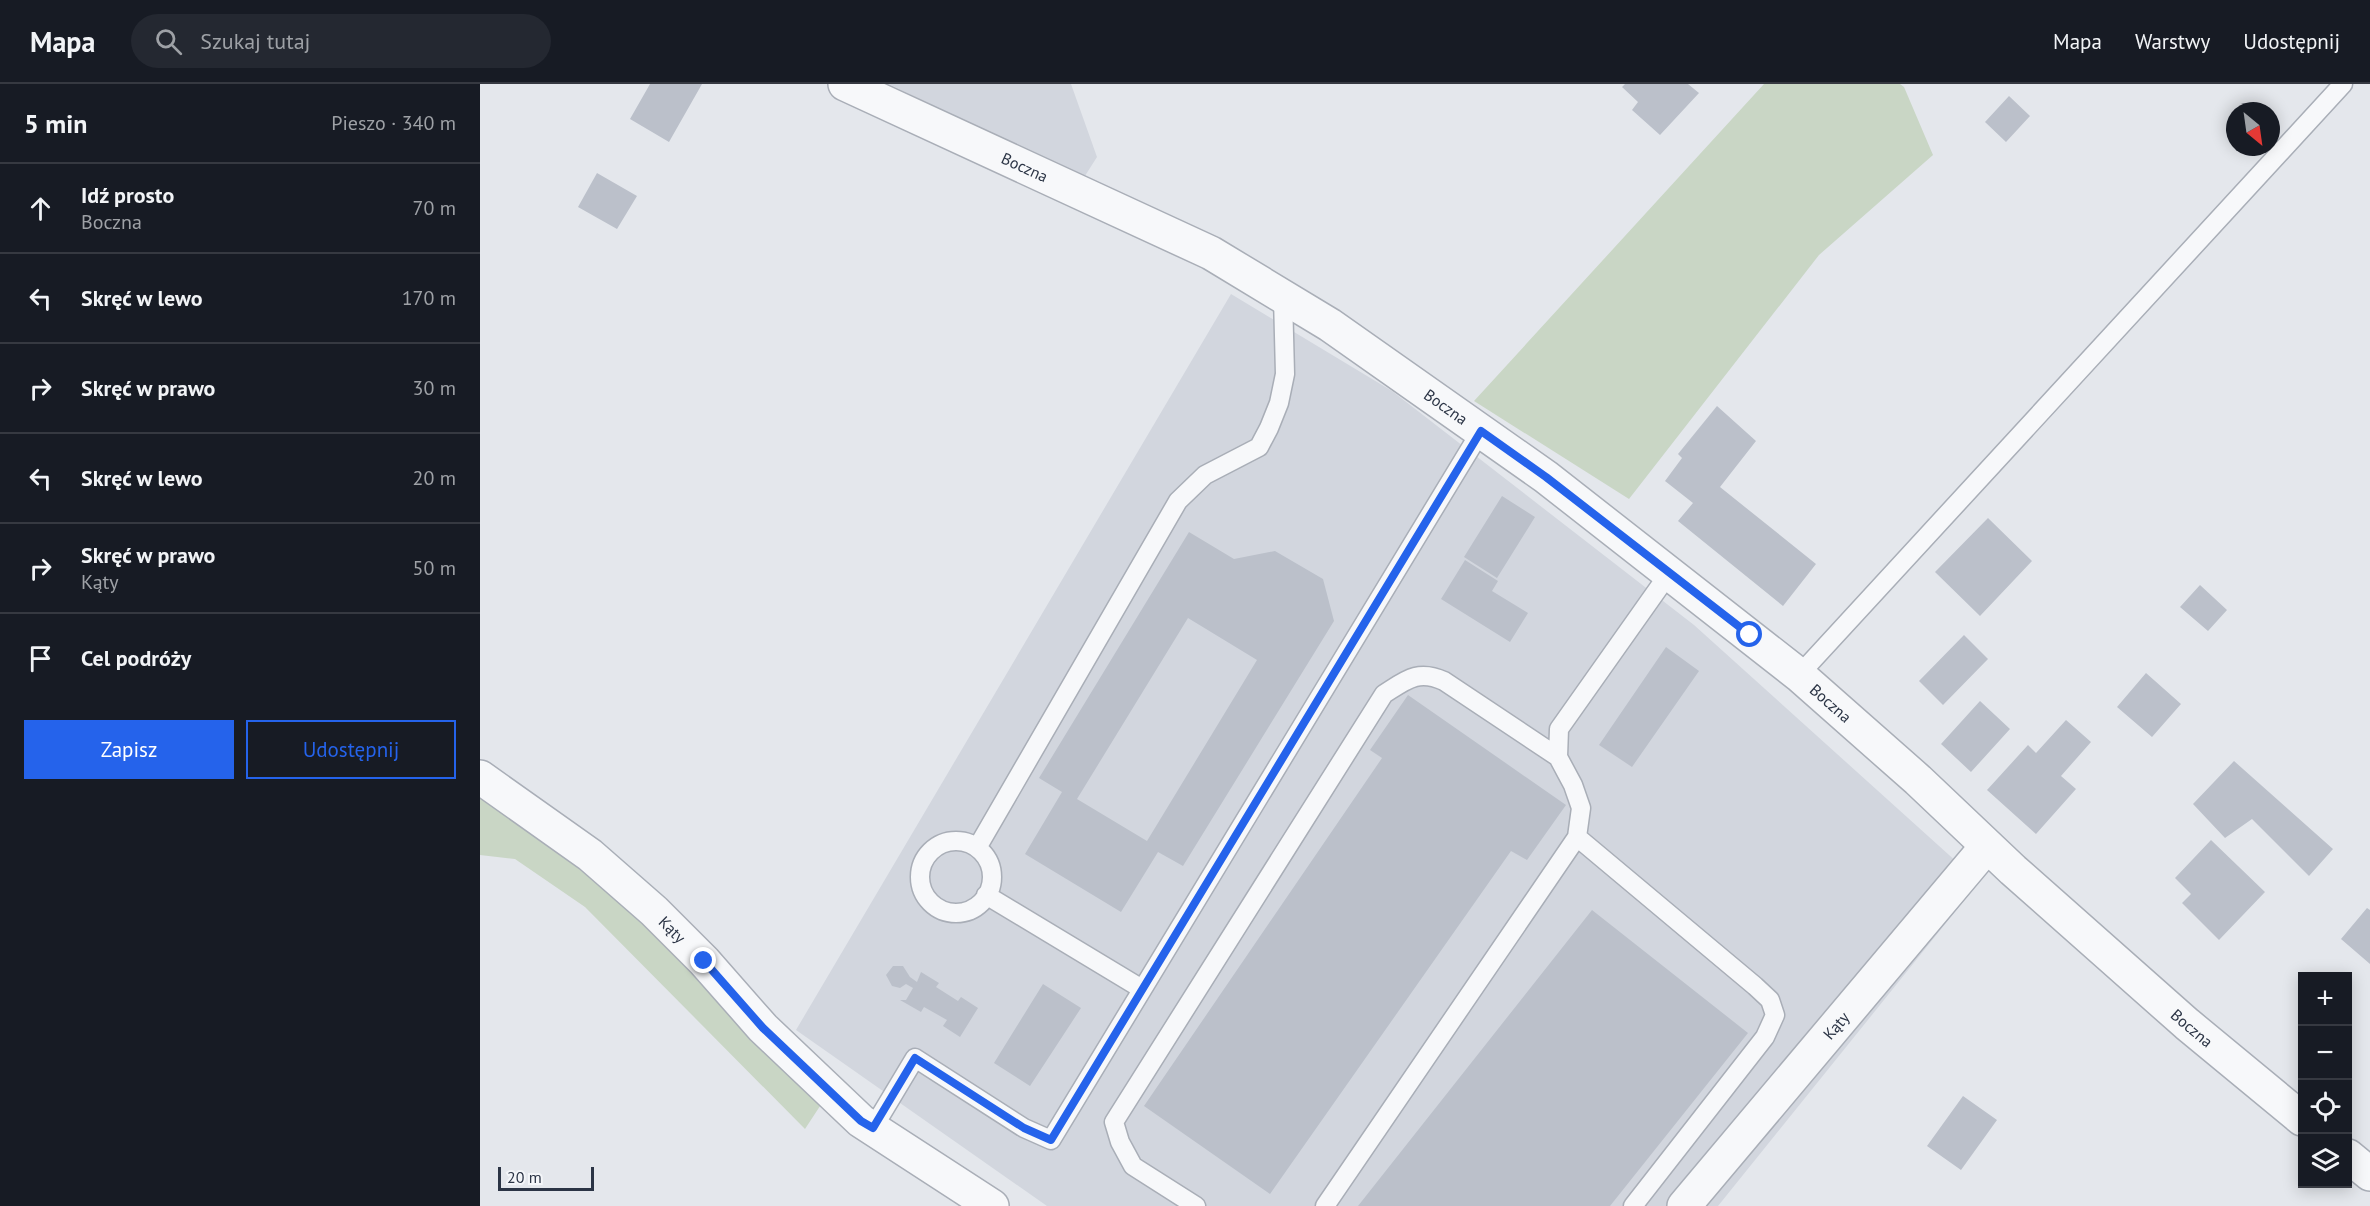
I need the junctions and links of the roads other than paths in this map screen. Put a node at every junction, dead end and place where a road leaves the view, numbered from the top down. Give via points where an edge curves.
1 (845, 84) edge
2 (2343, 84) edge
3 (1283, 297) junction
4 (1481, 431) junction
5 (1670, 572) junction
6 (1799, 675) junction
7 (1558, 757) junction
8 (480, 777) edge
9 (1577, 837) junction
10 (1987, 846) junction
11 (977, 848) junction
12 (986, 895) junction
13 (1142, 989) junction
14 (2298, 1116) edge
15 (873, 1128) junction
16 (2352, 1158) edge
17 (2370, 1174) edge
18 (992, 1206) edge
19 (1196, 1206) edge
20 (1325, 1206) edge
21 (1633, 1206) edge
22 (1684, 1206) edge

1 - 3 street, Boczna via 1211,253
2 - 6 lane
3 - 4 street, Boczna via 1330,325
3 - 11 lane via 1285,374 1279,403 1259,447 1205,475 1178,501
4 - 5 street, Boczna
4 - 13 lane
5 - 6 street, Boczna
5 - 7 lane via 1559,729
6 - 10 street, Boczna
7 - 9 lane via 1581,808
7 - 19 lane via 1430,674 1410,678 1384,694 1114,1122 1133,1166
8 - 15 street, Kąty via 590,855 654,911 763,1028
9 - 20 lane
9 - 21 lane via 1755,986 1770,1000 1775,1016 1765,1037
10 - 14 street, Boczna via 2187,1024
10 - 22 street, Kąty
11 - 12 lane via 991,867 992,879
11 - 12 lane via 956,841 933,849 921,869 920,881 930,902 952,913 974,908
12 - 13 lane
13 - 15 lane via 1051,1140 1024,1128 915,1058
15 - 18 street, Kąty
16 - 17 street

